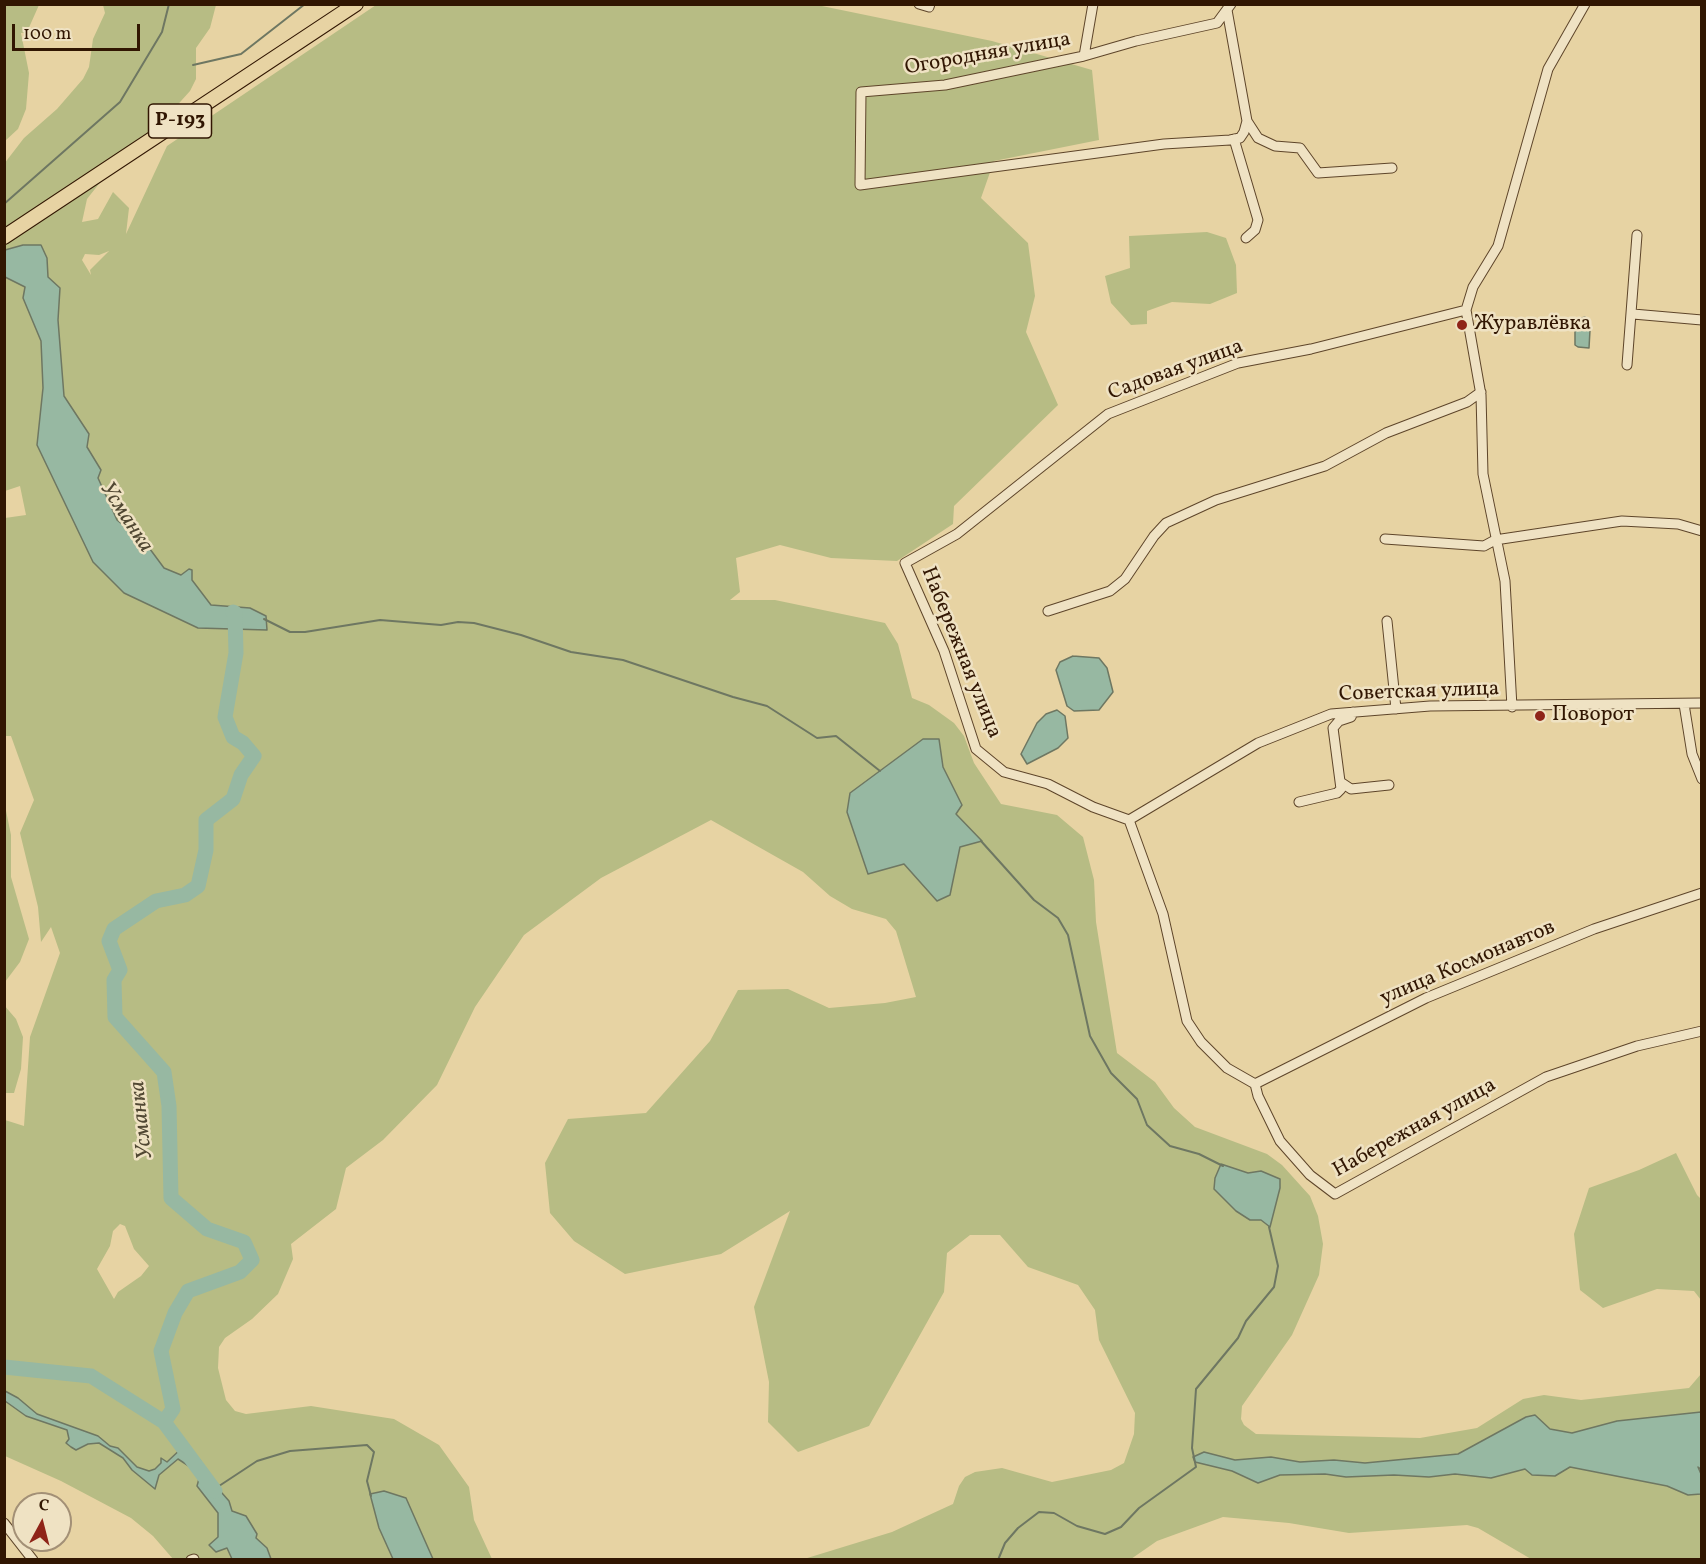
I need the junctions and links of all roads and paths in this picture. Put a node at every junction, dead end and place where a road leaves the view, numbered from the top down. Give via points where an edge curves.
1 (356, 4) edge
2 (919, 4) edge
3 (1093, 4) edge
4 (1585, 4) edge
5 (930, 6) edge
6 (1229, 7) edge
7 (1084, 56) junction
8 (1247, 121) junction
9 (1234, 139) junction
10 (1392, 168) dead end
11 (1637, 235) dead end
12 (4, 237) edge
13 (1246, 238) dead end
14 (1466, 310) junction
15 (1633, 314) junction
16 (1701, 320) edge
17 (1627, 365) dead end
18 (1481, 392) junction
19 (1701, 531) edge
20 (1384, 539) dead end
21 (1494, 540) junction
22 (905, 563) joint
23 (1048, 611) dead end
24 (1387, 621) dead end
25 (1684, 704) junction
26 (1701, 704) edge
27 (1512, 707) junction
28 (1396, 709) junction
29 (1353, 712) junction
30 (1701, 779) edge
31 (1342, 783) junction
32 (1389, 785) dead end
33 (1299, 802) dead end
34 (1129, 820) junction
35 (1701, 893) edge
36 (1701, 1031) edge
37 (1255, 1084) junction
38 (4, 1523) edge
39 (33, 1560) edge

1 - 12 highway, Р-193
2 - 5 street
3 - 7 street
4 - 14 street via 1548,69 1498,246 1473,287
6 - 7 street, Огородняя улица via 1217,23 1136,40
6 - 8 street
7 - 9 street, Огородняя улица via 945,85 861,92 860,185 1164,144
8 - 9 street via 1244,132
8 - 10 street via 1258,138 1275,146 1300,148 1318,173
9 - 13 street via 1258,220 1255,230
11 - 15 street
14 - 18 street
14 - 22 street, Садовая улица via 1238,363 1108,414 957,534
15 - 16 street
15 - 17 street
18 - 21 street via 1483,474
18 - 23 street via 1467,402 1386,433 1326,466 1216,500 1166,523 1125,579 1110,591
19 - 21 street via 1678,524 1622,521
20 - 21 street via 1484,546
21 - 27 street via 1505,581
22 - 34 street, Набережная улица via 944,651 976,749 1004,772 1048,784
24 - 28 street
25 - 26 street, Советская улица
25 - 27 street, Советская улица
25 - 30 street via 1692,754
27 - 28 street, Советская улица
28 - 29 street, Советская улица
29 - 31 street via 1333,728
29 - 34 street, Советская улица via 1331,714 1258,743
31 - 32 street via 1351,789
31 - 33 street via 1337,792
34 - 37 street via 1163,914 1187,1021 1227,1068
35 - 37 street, улица Космонавтов via 1594,929 1426,998
36 - 37 street, Набережная улица via 1637,1046 1546,1077 1335,1194 1310,1175 1280,1141
38 - 39 street

